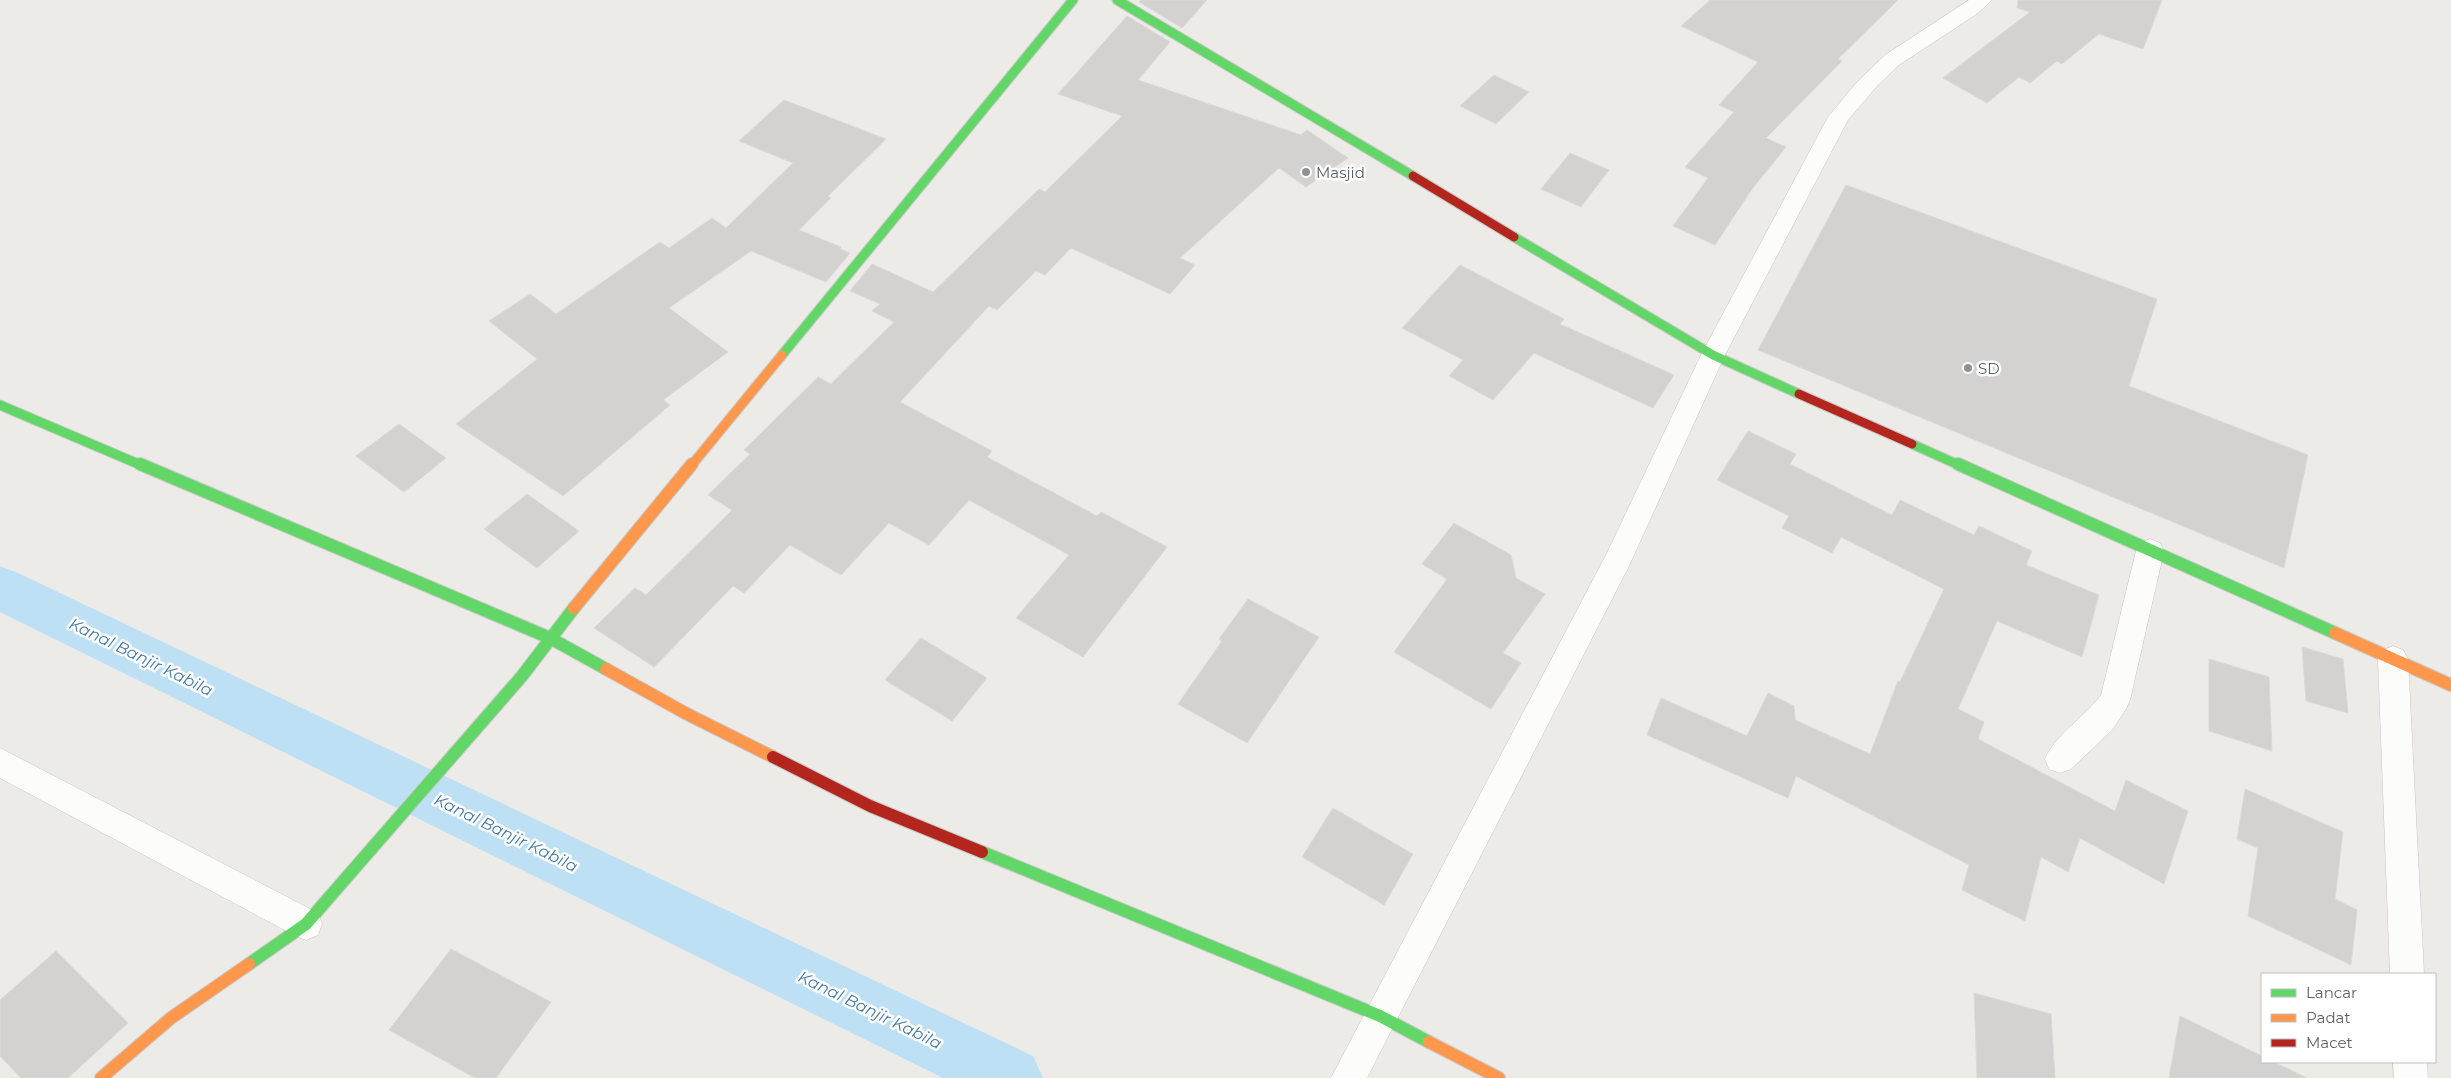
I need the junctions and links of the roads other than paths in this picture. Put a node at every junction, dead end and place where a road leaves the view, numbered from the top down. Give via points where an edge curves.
1 (1073, 0) edge
2 (1117, 0) edge
3 (1982, 0) edge
4 (1713, 355) junction
5 (0, 405) edge
6 (2150, 551) junction
7 (550, 638) junction
8 (2393, 659) junction
9 (2451, 685) edge
10 (2060, 759) dead end
11 (0, 762) edge
12 (306, 924) junction
13 (2407, 973) edge
14 (1373, 1030) junction
15 (101, 1078) edge
16 (1348, 1078) edge
17 (1499, 1078) edge

1 - 7 street
2 - 4 street
3 - 4 street via 1892,59 1839,116
4 - 6 street
4 - 14 street via 1619,558
5 - 7 street
6 - 8 street
6 - 10 street via 2115,700 2101,720
7 - 12 street via 522,676
7 - 14 street via 687,714 870,806
8 - 9 street
8 - 13 street
11 - 12 street
12 - 15 street via 171,1018
14 - 16 street
14 - 17 street

